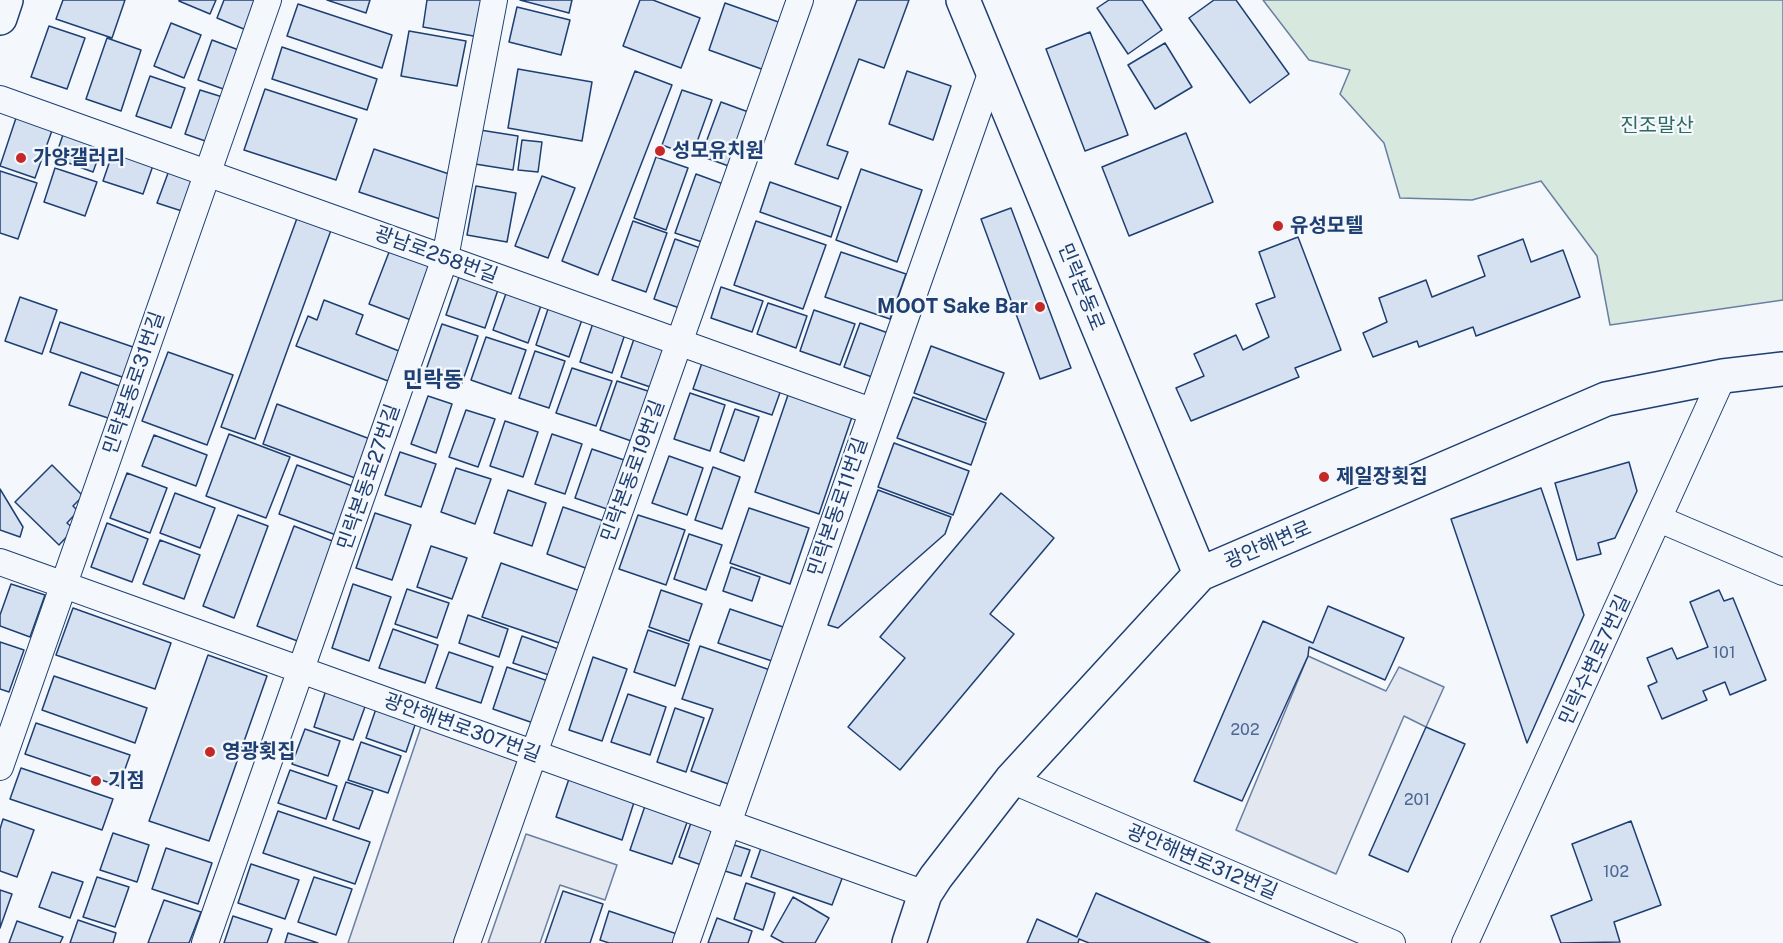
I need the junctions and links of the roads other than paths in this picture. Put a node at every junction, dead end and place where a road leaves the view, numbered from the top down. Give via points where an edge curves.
1 (6, 0) edge
2 (268, 0) edge
3 (494, 0) edge
4 (800, 0) edge
5 (963, 0) edge
6 (0, 18) edge
7 (992, 71) junction
8 (0, 99) edge
9 (208, 173) junction
10 (445, 258) junction
11 (679, 342) junction
12 (1783, 369) edge
13 (1723, 376) junction
14 (871, 411) junction
15 (1659, 519) junction
16 (0, 562) edge
17 (1783, 572) edge
18 (1200, 574) junction
19 (64, 585) junction
20 (301, 670) junction
21 (533, 753) junction
22 (0, 767) edge
23 (1011, 780) junction
24 (727, 823) junction
25 (925, 894) junction
26 (205, 943) edge
27 (467, 943) edge
28 (686, 943) edge
29 (909, 943) edge
30 (1392, 943) edge
31 (1465, 943) edge

1 - 6 main road
2 - 9 street, 민락본동로31번길
3 - 10 street, 민락본동로27번길
4 - 11 street, 민락본동로19번길
5 - 7 main road, 민락본동로
7 - 14 street, 민락본동로11번길
7 - 18 main road, 민락본동로
8 - 9 street, 광남로258번길
9 - 10 street, 광남로258번길
9 - 19 street, 민락본동로31번길
10 - 11 street, 광남로258번길
10 - 20 street, 민락본동로27번길
11 - 14 street, 광남로258번길
11 - 21 street, 민락본동로19번길
12 - 13 main road, 광안해변로
13 - 15 street, 민락수변로7번길
13 - 18 main road, 광안해변로 via 1606,399
14 - 24 street, 민락본동로11번길
15 - 17 street
15 - 31 street, 민락수변로7번길
16 - 19 street, 광안해변로307번길
18 - 23 main road, 광안해변로
19 - 20 street, 광안해변로307번길
19 - 22 street, 민락본동로31번길
20 - 21 street, 광안해변로307번길
20 - 26 street, 민락본동로27번길
21 - 24 street, 광안해변로307번길
21 - 27 street, 민락본동로19번길
23 - 25 main road, 광안해변로
23 - 30 street, 광안해변로312번길
24 - 25 street, 광안해변로307번길
24 - 28 street, 민락본동로11번길
25 - 29 main road, 광안해변로

